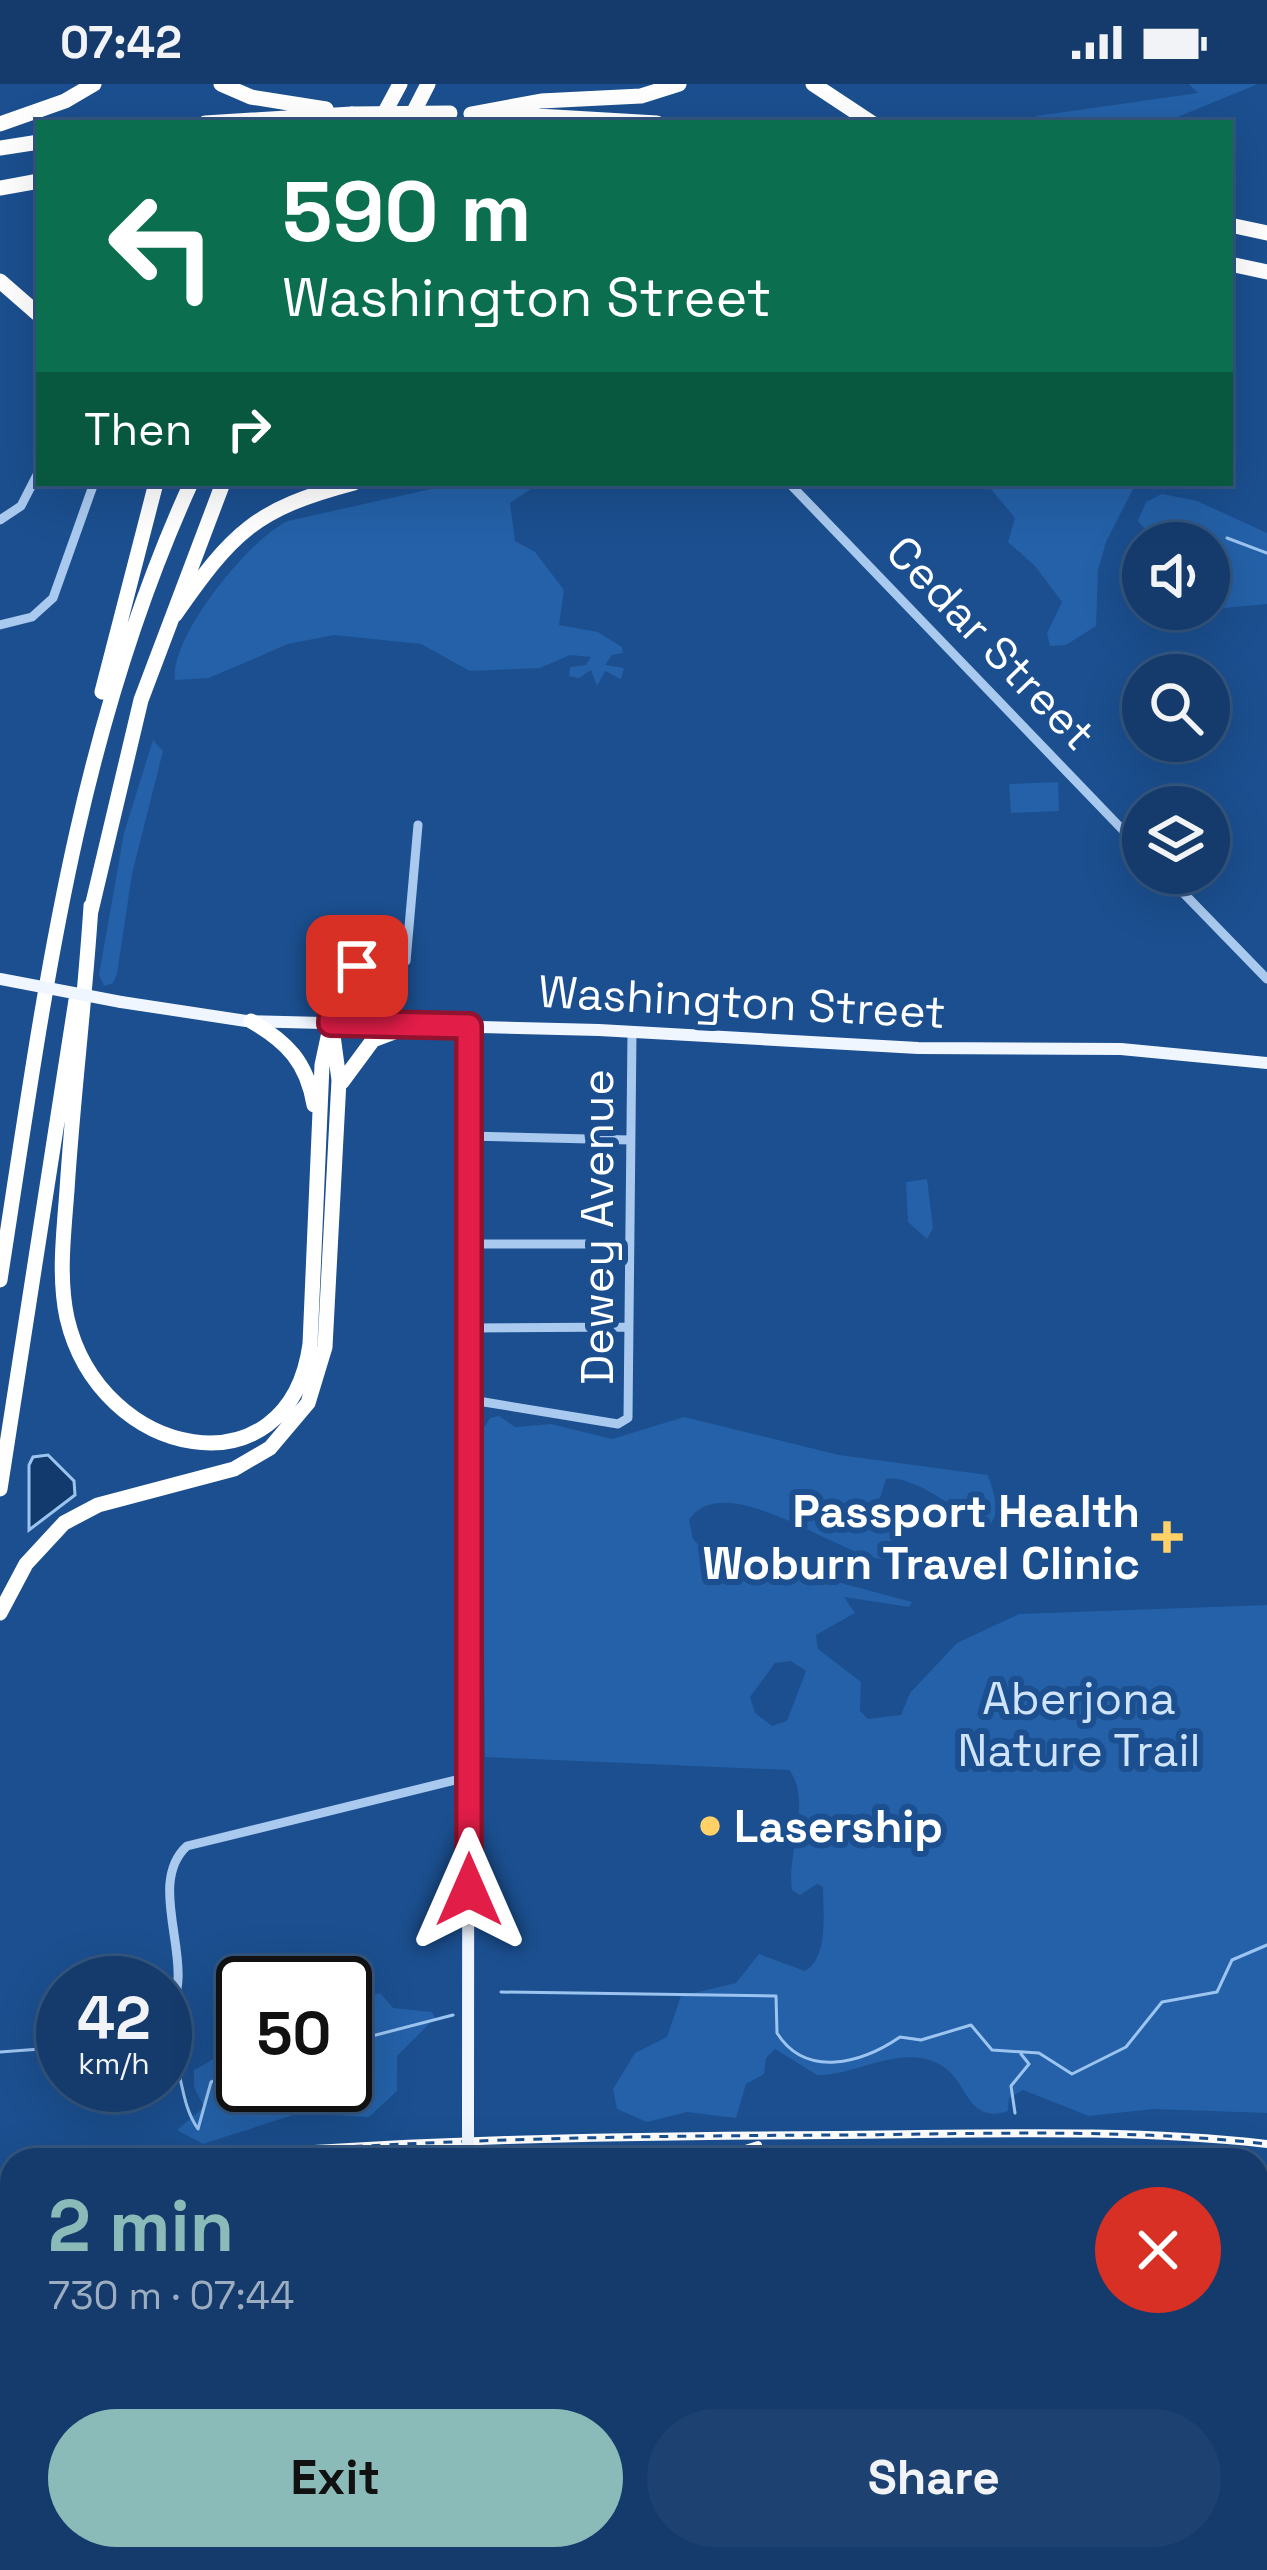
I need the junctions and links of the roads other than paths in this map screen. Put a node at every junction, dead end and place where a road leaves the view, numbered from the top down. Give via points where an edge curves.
1 (94, 84) edge
2 (221, 84) edge
3 (397, 84) edge
4 (428, 84) edge
5 (679, 84) edge
6 (813, 84) edge
7 (352, 114) junction
8 (471, 114) junction
9 (254, 120) edge
10 (381, 120) edge
11 (409, 120) edge
12 (595, 120) edge
13 (867, 120) edge
14 (0, 124) edge
15 (36, 142) edge
16 (0, 148) edge
17 (36, 182) edge
18 (0, 188) edge
19 (1233, 226) edge
20 (1267, 232) edge
21 (1233, 265) edge
22 (1267, 272) edge
23 (0, 281) edge
24 (36, 312) edge
25 (36, 477) edge
26 (93, 486) edge
27 (155, 486) edge
28 (189, 486) edge
29 (222, 486) edge
30 (343, 486) edge
31 (792, 486) edge
32 (0, 520) edge
33 (0, 625) edge
34 (163, 632) junction
35 (83, 789) junction
36 (418, 825) dead end
37 (1122, 829) edge
38 (1184, 894) edge
39 (92, 906) junction
40 (0, 979) edge
41 (1267, 979) edge
42 (251, 1021) junction
43 (331, 1023) junction
44 (413, 1025) junction
45 (469, 1026) junction
46 (632, 1032) junction
47 (1267, 1066) edge
48 (338, 1097) junction
49 (468, 1136) junction
50 (630, 1140) junction
51 (319, 1141) junction
52 (19, 1159) junction
53 (0, 1236) edge
54 (467, 1244) junction
55 (630, 1244) junction
56 (0, 1280) edge
57 (628, 1327) junction
58 (466, 1328) junction
59 (484, 1402) dead end
60 (0, 1489) edge
61 (0, 1613) edge
62 (469, 1777) junction
63 (175, 1956) edge
64 (467, 2148) edge

1 - 14 highway
2 - 7 highway via 261,100
3 - 10 highway
4 - 11 highway
5 - 8 highway via 640,96
6 - 13 highway
7 - 8 highway, bridge
7 - 9 highway
8 - 12 highway
15 - 16 highway
17 - 18 highway
19 - 20 highway
21 - 22 highway
23 - 24 highway
25 - 32 street via 21,506
26 - 33 street via 53,598 32,616
27 - 35 highway
28 - 35 highway via 136,618
29 - 34 highway
30 - 34 highway via 258,519 222,550
31 - 37 street, Cedar Street
34 - 39 highway via 117,785
35 - 52 highway
36 - 43 street via 406,961 342,972
38 - 41 street
39 - 51 highway via 63,1296 90,1374 149,1431 184,1442 236,1437 265,1423 294,1391 310,1344
39 - 60 highway
40 - 42 main road, Washington Street, bridge
42 - 43 main road, Washington Street
42 - 51 highway via 300,1060
43 - 44 main road, Washington Street
43 - 48 highway
43 - 51 highway
44 - 45 main road, Washington Street
44 - 48 highway via 364,1047
45 - 46 main road, Washington Street
45 - 49 main road
46 - 47 main road, Washington Street via 1121,1049
46 - 50 street, Dewey Avenue
48 - 61 highway via 325,1347 303,1410 270,1448 234,1469 98,1505 64,1523 26,1564
49 - 50 street
49 - 54 main road
50 - 55 street, Dewey Avenue
52 - 53 highway
52 - 56 highway
54 - 55 street
54 - 58 main road
55 - 57 street, Dewey Avenue
57 - 58 street
57 - 59 street, Dewey Avenue via 625,1422
58 - 62 main road
62 - 63 street via 187,1846 172,1869
62 - 64 main road, bridge

